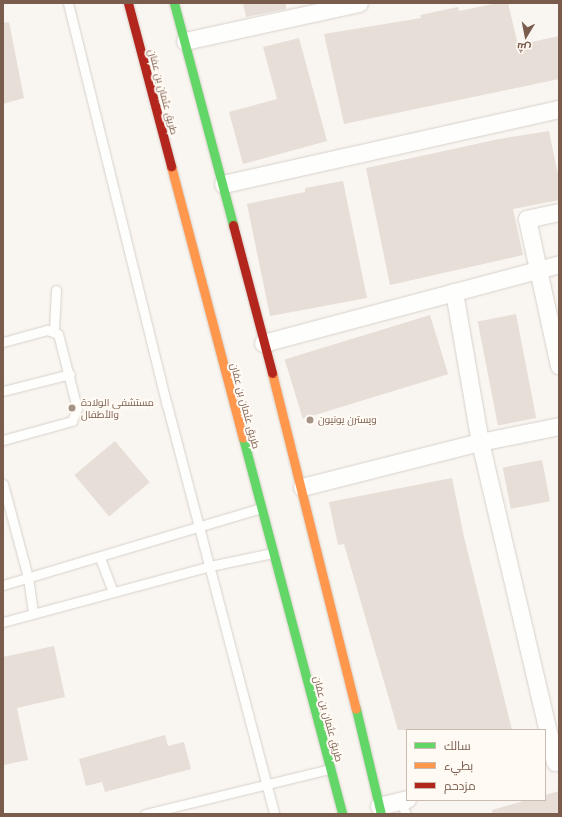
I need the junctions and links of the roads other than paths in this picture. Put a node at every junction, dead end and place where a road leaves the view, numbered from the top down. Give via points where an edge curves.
1 (68, 3) edge
2 (128, 3) edge
3 (174, 3) edge
4 (359, 3) edge
5 (316, 8) edge
6 (185, 41) junction
7 (559, 109) edge
8 (223, 184) junction
9 (559, 212) edge
10 (559, 264) edge
11 (536, 270) junction
12 (56, 290) dead end
13 (454, 292) junction
14 (54, 330) junction
15 (3, 342) edge
16 (263, 343) junction
17 (559, 366) edge
18 (70, 374) junction
19 (3, 391) edge
20 (559, 426) edge
21 (3, 440) edge
22 (480, 442) junction
23 (3, 484) edge
24 (302, 487) junction
25 (261, 508) junction
26 (202, 528) junction
27 (273, 553) junction
28 (100, 558) junction
29 (210, 566) junction
30 (28, 578) junction
31 (3, 585) edge
32 (113, 592) junction
33 (33, 614) junction
34 (3, 622) edge
35 (545, 729) edge
36 (546, 732) edge
37 (553, 763) edge
38 (330, 769) junction
39 (266, 785) junction
40 (404, 804) edge
41 (380, 810) edge
42 (145, 814) edge
43 (274, 814) edge
44 (342, 814) edge

1 - 26 lane via 167,406
2 - 25 main road, طريق عثمان بن عفان
3 - 6 main road
4 - 5 street
5 - 6 street
6 - 8 main road
7 - 8 street
8 - 16 main road
9 - 11 street via 527,219
10 - 11 street
11 - 13 street
11 - 17 street
12 - 14 lane
13 - 16 street
13 - 22 street
14 - 15 lane
14 - 18 lane via 58,334
16 - 24 main road
18 - 19 lane
18 - 21 lane via 77,408 72,421
20 - 22 street
22 - 24 street
22 - 35 street
23 - 30 lane
24 - 41 main road
25 - 26 lane
25 - 27 main road, طريق عثمان بن عفان
26 - 28 lane
26 - 29 lane
27 - 29 lane
27 - 38 main road, طريق عثمان بن عفان
28 - 30 lane
28 - 32 lane
29 - 32 lane
29 - 39 lane
30 - 31 lane
30 - 33 lane
32 - 33 lane
33 - 34 lane
36 - 37 street
38 - 39 lane
38 - 44 main road, طريق عثمان بن عفان
39 - 42 lane
39 - 43 lane
40 - 41 street

